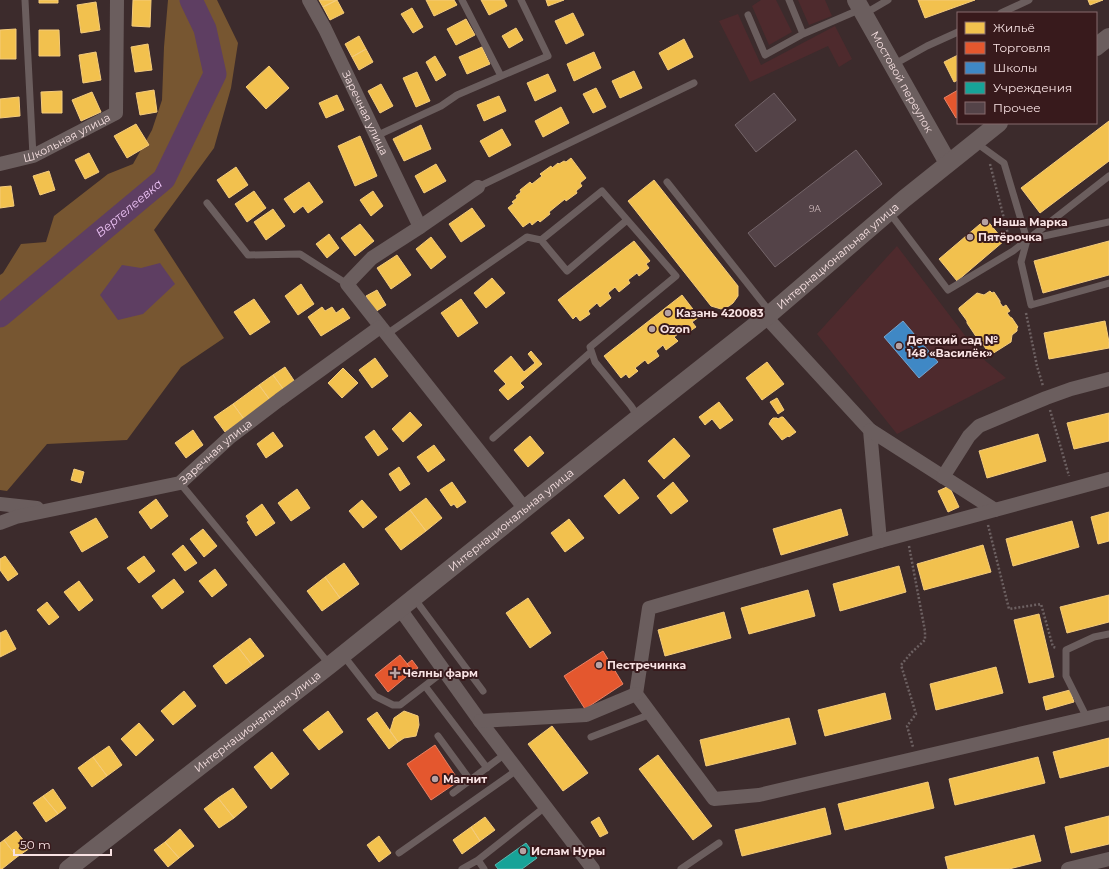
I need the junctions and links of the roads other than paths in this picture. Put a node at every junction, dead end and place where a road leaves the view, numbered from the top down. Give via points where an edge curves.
1 (25, 0) edge
2 (117, 0) edge
3 (309, 0) edge
4 (462, 0) edge
5 (522, 0) edge
6 (789, 0) edge
7 (888, 0) edge
8 (1029, 0) edge
9 (861, 7) edge
10 (1003, 12) edge
11 (748, 15) dead end
12 (957, 32) edge
13 (802, 34) junction
14 (1109, 37) edge
15 (1097, 46) edge
16 (893, 65) junction
17 (501, 76) junction
18 (694, 83) dead end
19 (998, 124) edge
20 (376, 136) junction
21 (975, 142) junction
22 (33, 156) junction
23 (948, 163) junction
24 (0, 164) edge
25 (1109, 176) edge
26 (667, 182) dead end
27 (478, 187) joint
28 (206, 203) dead end
29 (889, 212) junction
30 (627, 220) junction
31 (1109, 222) edge
32 (420, 227) junction
33 (541, 240) junction
34 (1027, 240) junction
35 (1109, 283) edge
36 (347, 284) junction
37 (769, 315) junction
38 (384, 330) junction
39 (591, 352) junction
40 (1109, 379) edge
41 (638, 418) junction
42 (870, 430) junction
43 (493, 438) dead end
44 (943, 477) junction
45 (1109, 479) edge
46 (180, 483) junction
47 (0, 504) edge
48 (525, 509) junction
49 (51, 510) junction
50 (990, 511) junction
51 (0, 523) edge
52 (880, 542) junction
53 (407, 604) junction
54 (1109, 634) edge
55 (336, 660) junction
56 (444, 671) junction
57 (426, 686) junction
58 (484, 691) dead end
59 (636, 694) junction
60 (1109, 713) edge
61 (651, 714) junction
62 (1087, 718) junction
63 (480, 721) junction
64 (438, 736) dead end
65 (591, 737) dead end
66 (505, 754) junction
67 (487, 768) junction
68 (517, 770) junction
69 (470, 780) junction
70 (453, 793) dead end
71 (545, 807) junction
72 (719, 843) dead end
73 (399, 854) dead end
74 (1109, 859) edge
75 (478, 860) junction
76 (592, 868) edge
77 (68, 869) edge
78 (462, 869) edge
79 (484, 869) edge
80 (681, 869) edge
81 (1068, 869) edge

1 - 22 lane
2 - 22 street, Школьная улица via 116,113
3 - 20 street, Заречная улица
4 - 17 lane
5 - 17 lane via 548,56
6 - 13 lane
7 - 9 lane
8 - 10 lane
9 - 13 lane
9 - 16 street, Мостовой переулок
11 - 13 lane via 765,55
12 - 16 lane
14 - 15 street
16 - 23 street, Мостовой переулок
17 - 20 lane
18 - 27 lane
19 - 21 street
20 - 32 street, Заречная улица
21 - 23 street
21 - 34 lane via 1004,163
22 - 24 street, Школьная улица
23 - 29 street, Интернациональная улица
25 - 34 lane
26 - 37 lane
27 - 32 street
28 - 36 lane via 248,255 300,254
29 - 34 lane via 948,290
29 - 37 street, Интернациональная улица
30 - 33 lane via 602,191
30 - 33 lane via 567,271
30 - 39 lane via 676,276 590,348
31 - 34 lane
32 - 36 street via 372,258
33 - 38 lane via 527,237
34 - 35 lane via 1020,262 1031,305
36 - 38 street
37 - 41 street, Интернациональная улица
37 - 42 street
38 - 46 street, Заречная улица via 279,400 230,438
38 - 48 street
39 - 41 lane via 595,362
39 - 43 lane
40 - 44 street via 1046,398 979,426 969,436
41 - 48 street, Интернациональная улица
42 - 44 street
42 - 52 street
44 - 50 street
45 - 50 street
46 - 49 street, Заречная улица
46 - 55 lane
47 - 49 street
48 - 53 street, Интернациональная улица
49 - 51 street, Заречная улица
50 - 52 street
52 - 59 street via 650,608
53 - 55 street, Интернациональная улица
53 - 56 street
53 - 58 lane
54 - 62 lane via 1094,637 1066,650 1066,676
55 - 57 lane via 375,696 393,705 400,705
55 - 77 street, Интернациональная улица
56 - 57 lane
56 - 63 street
57 - 67 lane
59 - 61 street
59 - 63 street via 586,715
60 - 62 street
61 - 62 street via 714,799 758,795
61 - 65 lane
63 - 66 street
64 - 69 lane
66 - 67 lane
66 - 68 street
67 - 69 lane
68 - 71 street
68 - 73 lane
69 - 70 lane
71 - 75 lane
71 - 76 street
72 - 80 lane
74 - 81 street
75 - 78 lane
75 - 79 lane

